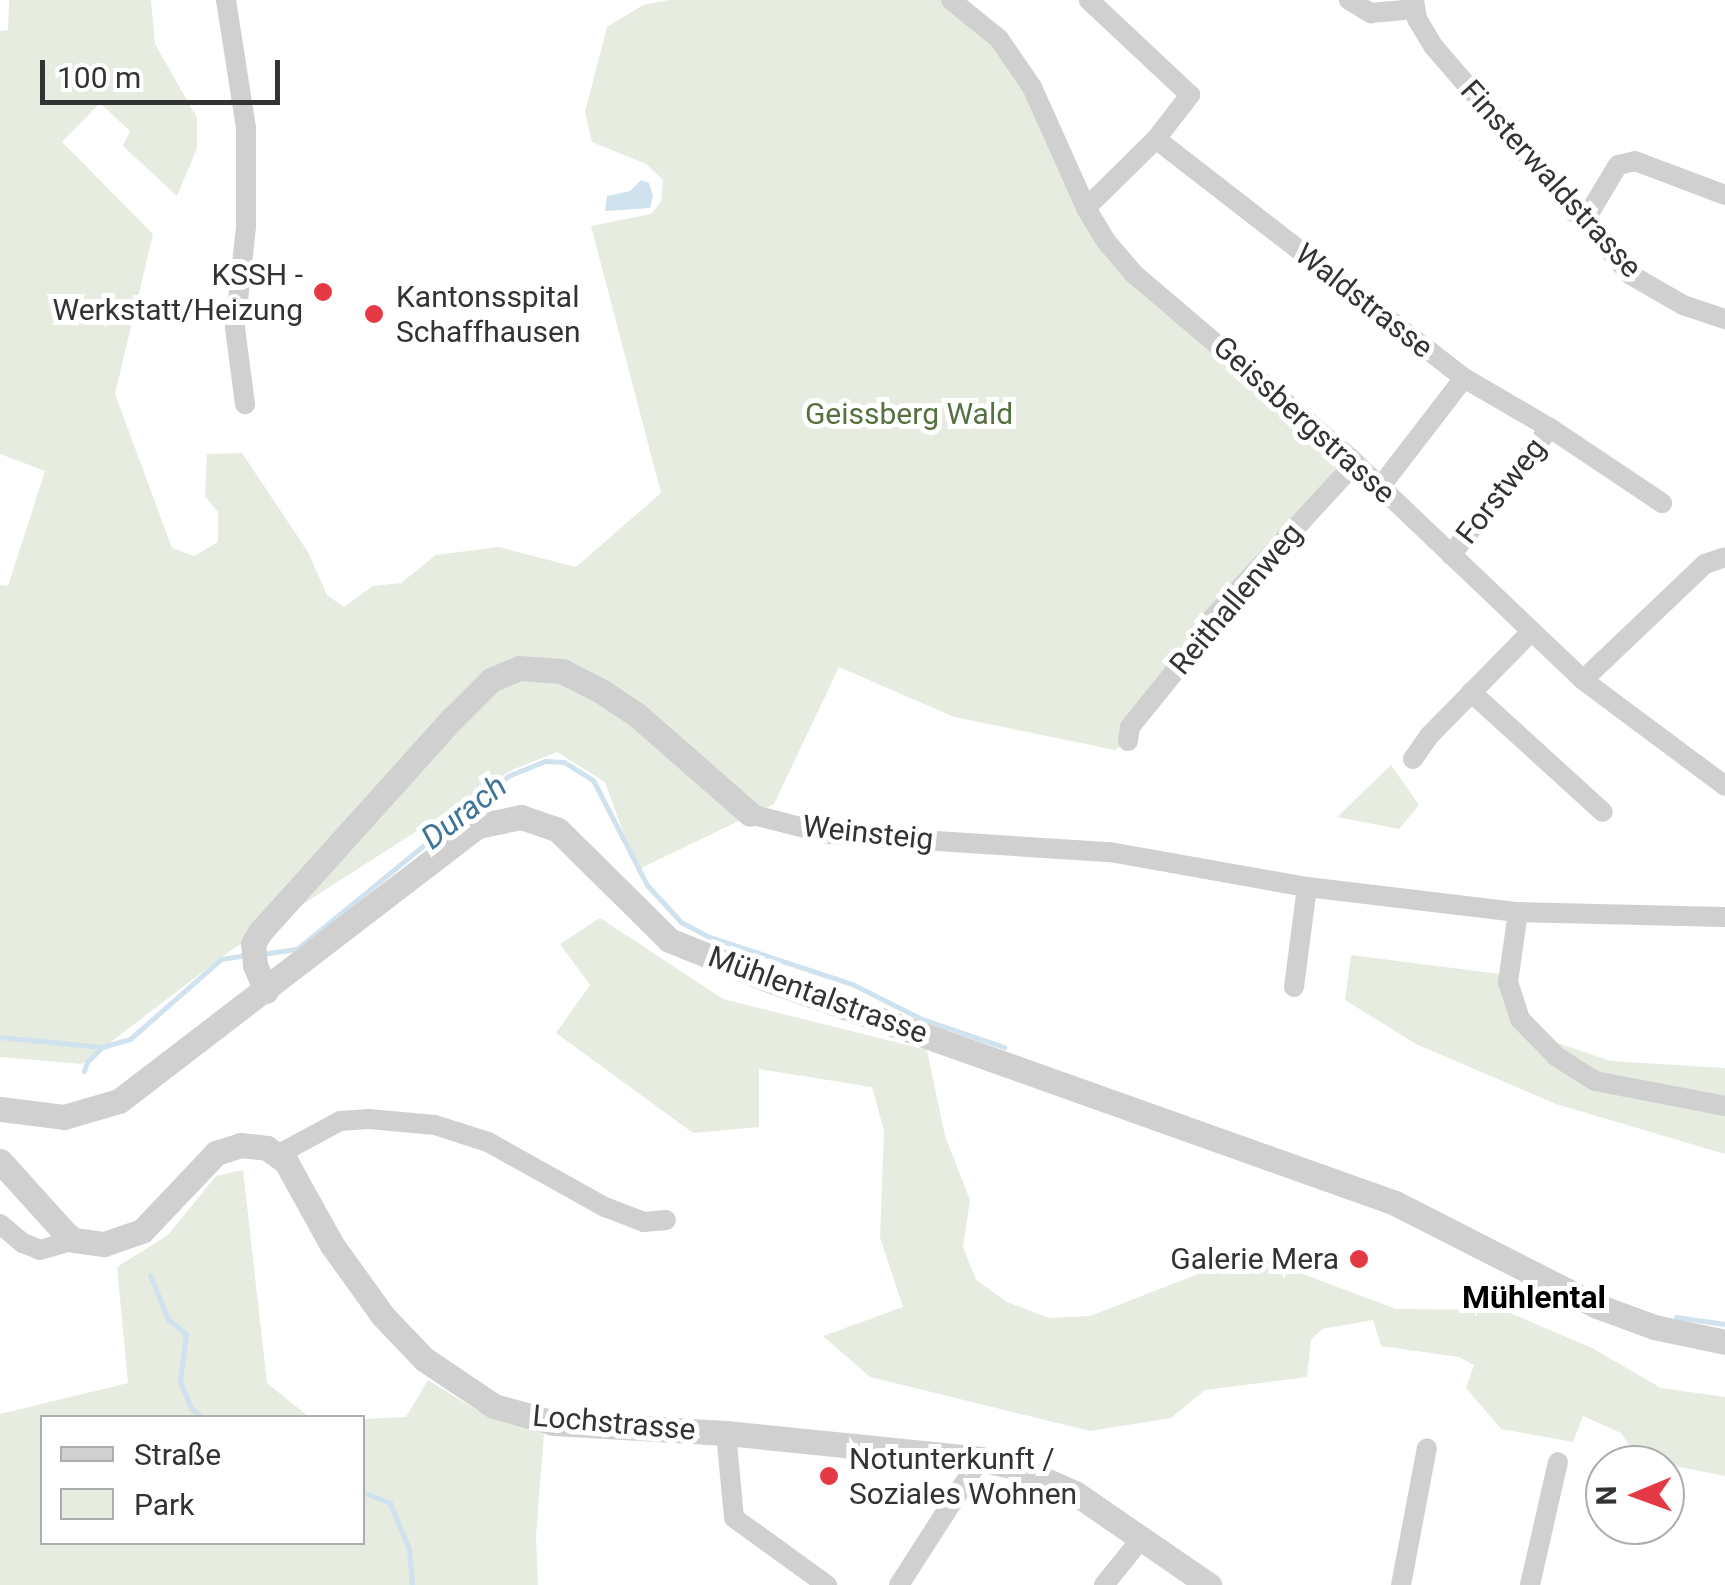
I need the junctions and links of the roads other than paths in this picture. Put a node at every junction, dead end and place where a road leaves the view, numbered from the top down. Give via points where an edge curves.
1 (226, 0) edge
2 (952, 0) edge
3 (1089, 0) edge
4 (1349, 0) edge
5 (1414, 4) edge
6 (1156, 139) junction
7 (1725, 195) edge
8 (1086, 208) junction
9 (1575, 213) junction
10 (1725, 319) edge
11 (1464, 378) junction
12 (245, 404) dead end
13 (1550, 428) junction
14 (1355, 462) junction
15 (1380, 487) junction
16 (1662, 504) dead end
17 (1451, 555) junction
18 (1725, 557) edge
19 (1532, 632) junction
20 (1582, 680) junction
21 (1471, 692) junction
22 (1128, 741) dead end
23 (1413, 759) dead end
24 (1725, 786) edge
25 (1603, 812) dead end
26 (750, 814) joint
27 (1307, 887) junction
28 (1518, 912) junction
29 (1725, 917) edge
30 (1294, 987) dead end
31 (266, 991) junction
32 (1725, 1106) edge
33 (0, 1109) edge
34 (280, 1154) junction
35 (0, 1161) edge
36 (666, 1220) dead end
37 (0, 1224) edge
38 (74, 1240) junction
39 (1725, 1342) edge
40 (726, 1433) junction
41 (1426, 1448) dead end
42 (980, 1459) junction
43 (1558, 1462) dead end
44 (1141, 1539) junction
45 (827, 1585) edge
46 (899, 1585) edge
47 (1104, 1585) edge
48 (1209, 1585) edge
49 (1401, 1585) edge
50 (1530, 1585) edge

1 - 12 street via 246,128 246,227 235,344
2 - 8 street, Geissbergstrasse via 999,39 1032,87
3 - 6 street via 1190,95
4 - 5 street via 1371,14
5 - 9 street, Finsterwaldstrasse via 1434,47
6 - 8 street
6 - 11 street, Waldstrasse
7 - 9 street via 1634,161 1618,165 1591,210
8 - 14 street, Geissbergstrasse via 1134,274
9 - 10 street, Finsterwaldstrasse via 1631,275 1683,305
11 - 13 street, Forstweg
11 - 15 street, Waldstrasse
13 - 16 street, Forstweg
13 - 17 street, Forstweg
14 - 15 street, Geissbergstrasse
14 - 22 street, Reithallenweg via 1208,623 1130,727
15 - 17 street, Geissbergstrasse
17 - 19 street, Geissbergstrasse
18 - 20 street via 1705,564
19 - 20 street, Geissbergstrasse
19 - 21 street
20 - 24 street, Geissbergstrasse
21 - 23 street
21 - 25 street
26 - 27 street, Weinsteig via 828,834 1110,852
26 - 31 street, Weinsteig via 601,691 562,671 518,668 491,680 453,718 254,955
27 - 28 street, Weinsteig
27 - 30 street
28 - 29 street, Weinsteig
28 - 32 street via 1508,982 1520,1019 1556,1057 1595,1082
31 - 33 street, Mühlentalstrasse via 105,1108 64,1116
31 - 39 street, Mühlentalstrasse via 478,826 522,818 558,830 670,940 1395,1203 1597,1306
34 - 36 street via 340,1121 435,1125 488,1142 605,1207 644,1222
34 - 38 street via 240,1145 216,1153 142,1231 104,1244
34 - 40 street, Lochstrasse via 383,1316 464,1389 494,1406 554,1423
35 - 38 street
37 - 38 street via 31,1248
40 - 42 street, Lochstrasse
40 - 45 street via 734,1518
41 - 49 street
42 - 44 street, Lochstrasse via 1075,1493
42 - 46 street
43 - 50 street
44 - 47 street
44 - 48 street, Lochstrasse

